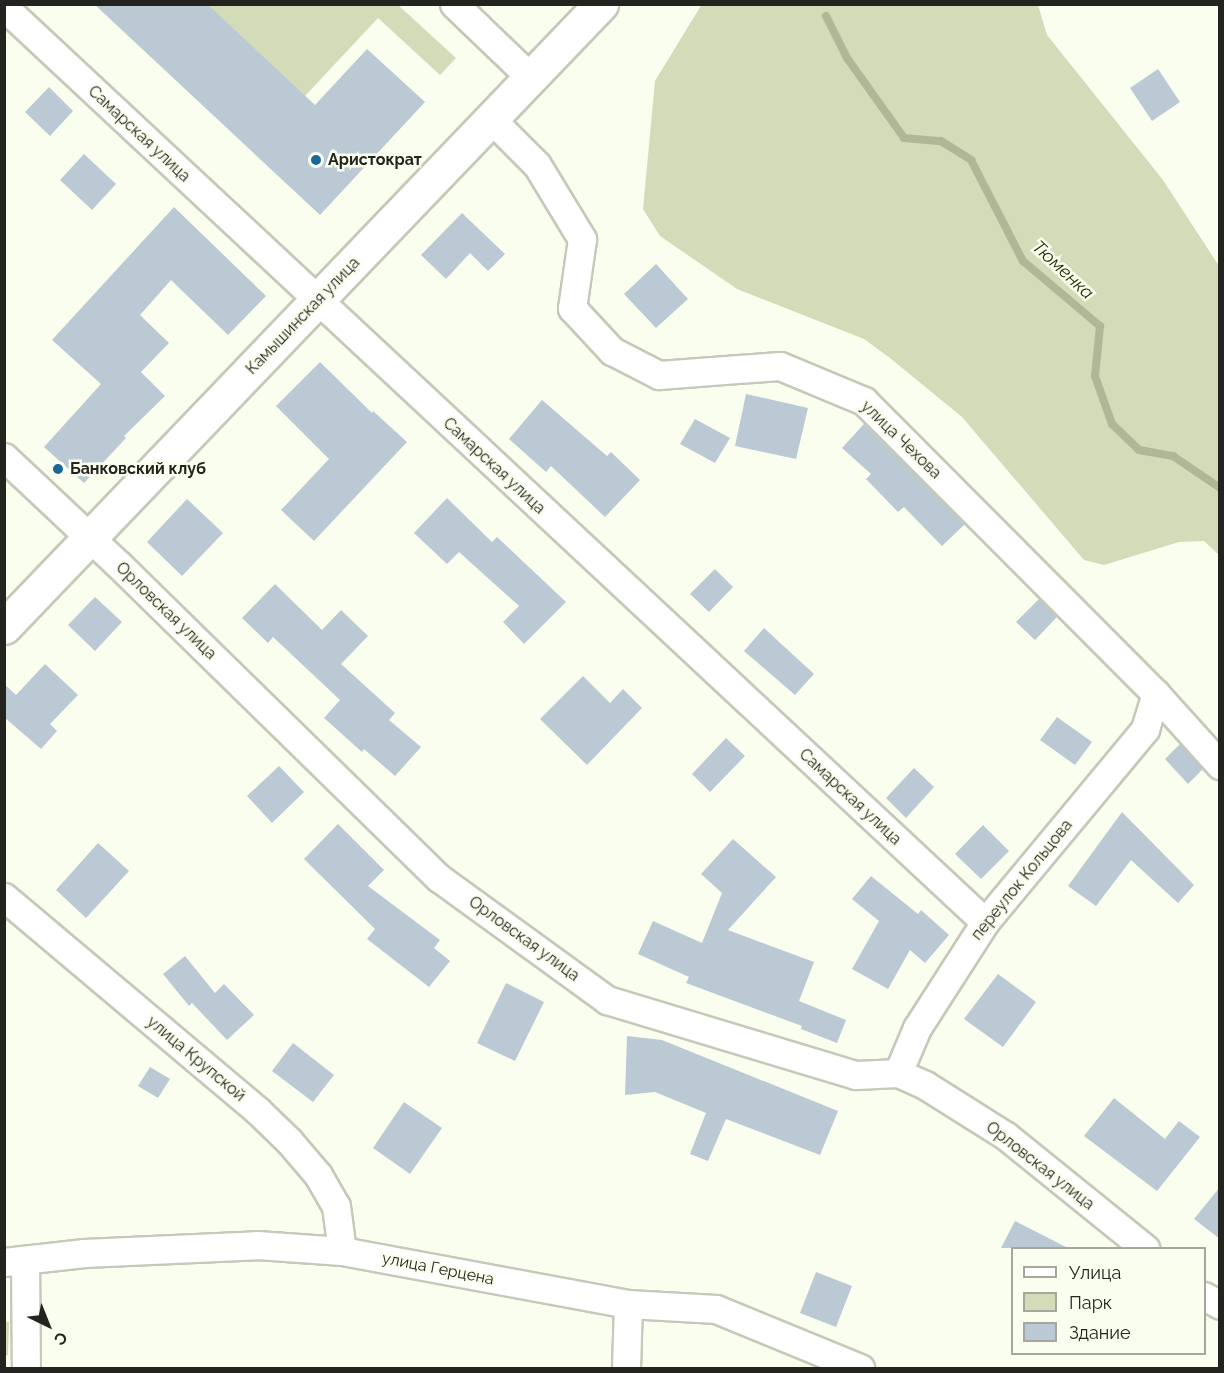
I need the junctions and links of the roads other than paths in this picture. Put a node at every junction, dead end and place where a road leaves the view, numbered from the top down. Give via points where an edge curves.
1 (454, 4) edge
2 (601, 4) edge
3 (4, 7) edge
4 (530, 76) junction
5 (490, 118) junction
6 (318, 302) junction
7 (4, 457) edge
8 (90, 537) junction
9 (4, 627) edge
10 (1156, 694) junction
11 (1220, 765) edge
12 (4, 897) edge
13 (985, 922) junction
14 (898, 1073) junction
15 (1144, 1247) edge
16 (342, 1251) junction
17 (15, 1262) edge
18 (1206, 1297) edge
19 (628, 1304) junction
20 (1220, 1305) edge
21 (26, 1368) edge
22 (626, 1368) edge
23 (860, 1368) edge

1 - 4 street
2 - 4 street, Камышинская улица
3 - 6 street, Самарская улица
4 - 5 street, Камышинская улица
5 - 6 street, Камышинская улица
5 - 10 street, улица Чехова via 537,165 582,239 572,308 612,351 659,375 780,366 864,400
6 - 8 street, Камышинская улица
6 - 13 street, Самарская улица
7 - 8 street, Орловская улица
8 - 9 street, Камышинская улица
8 - 14 street, Орловская улица via 439,878 607,1000 856,1075
10 - 11 street, улица Чехова
10 - 13 street, переулок Кольцова via 1145,729
12 - 16 street, улица Крупской via 289,1141 318,1175 336,1206
13 - 14 street, переулок Кольцова via 917,1028
14 - 15 street, Орловская улица via 925,1085 1006,1136
16 - 17 street, улица Герцена via 257,1245 84,1253
16 - 19 street, улица Герцена
17 - 21 street
18 - 20 street
19 - 22 street
19 - 23 street, улица Герцена via 716,1308

